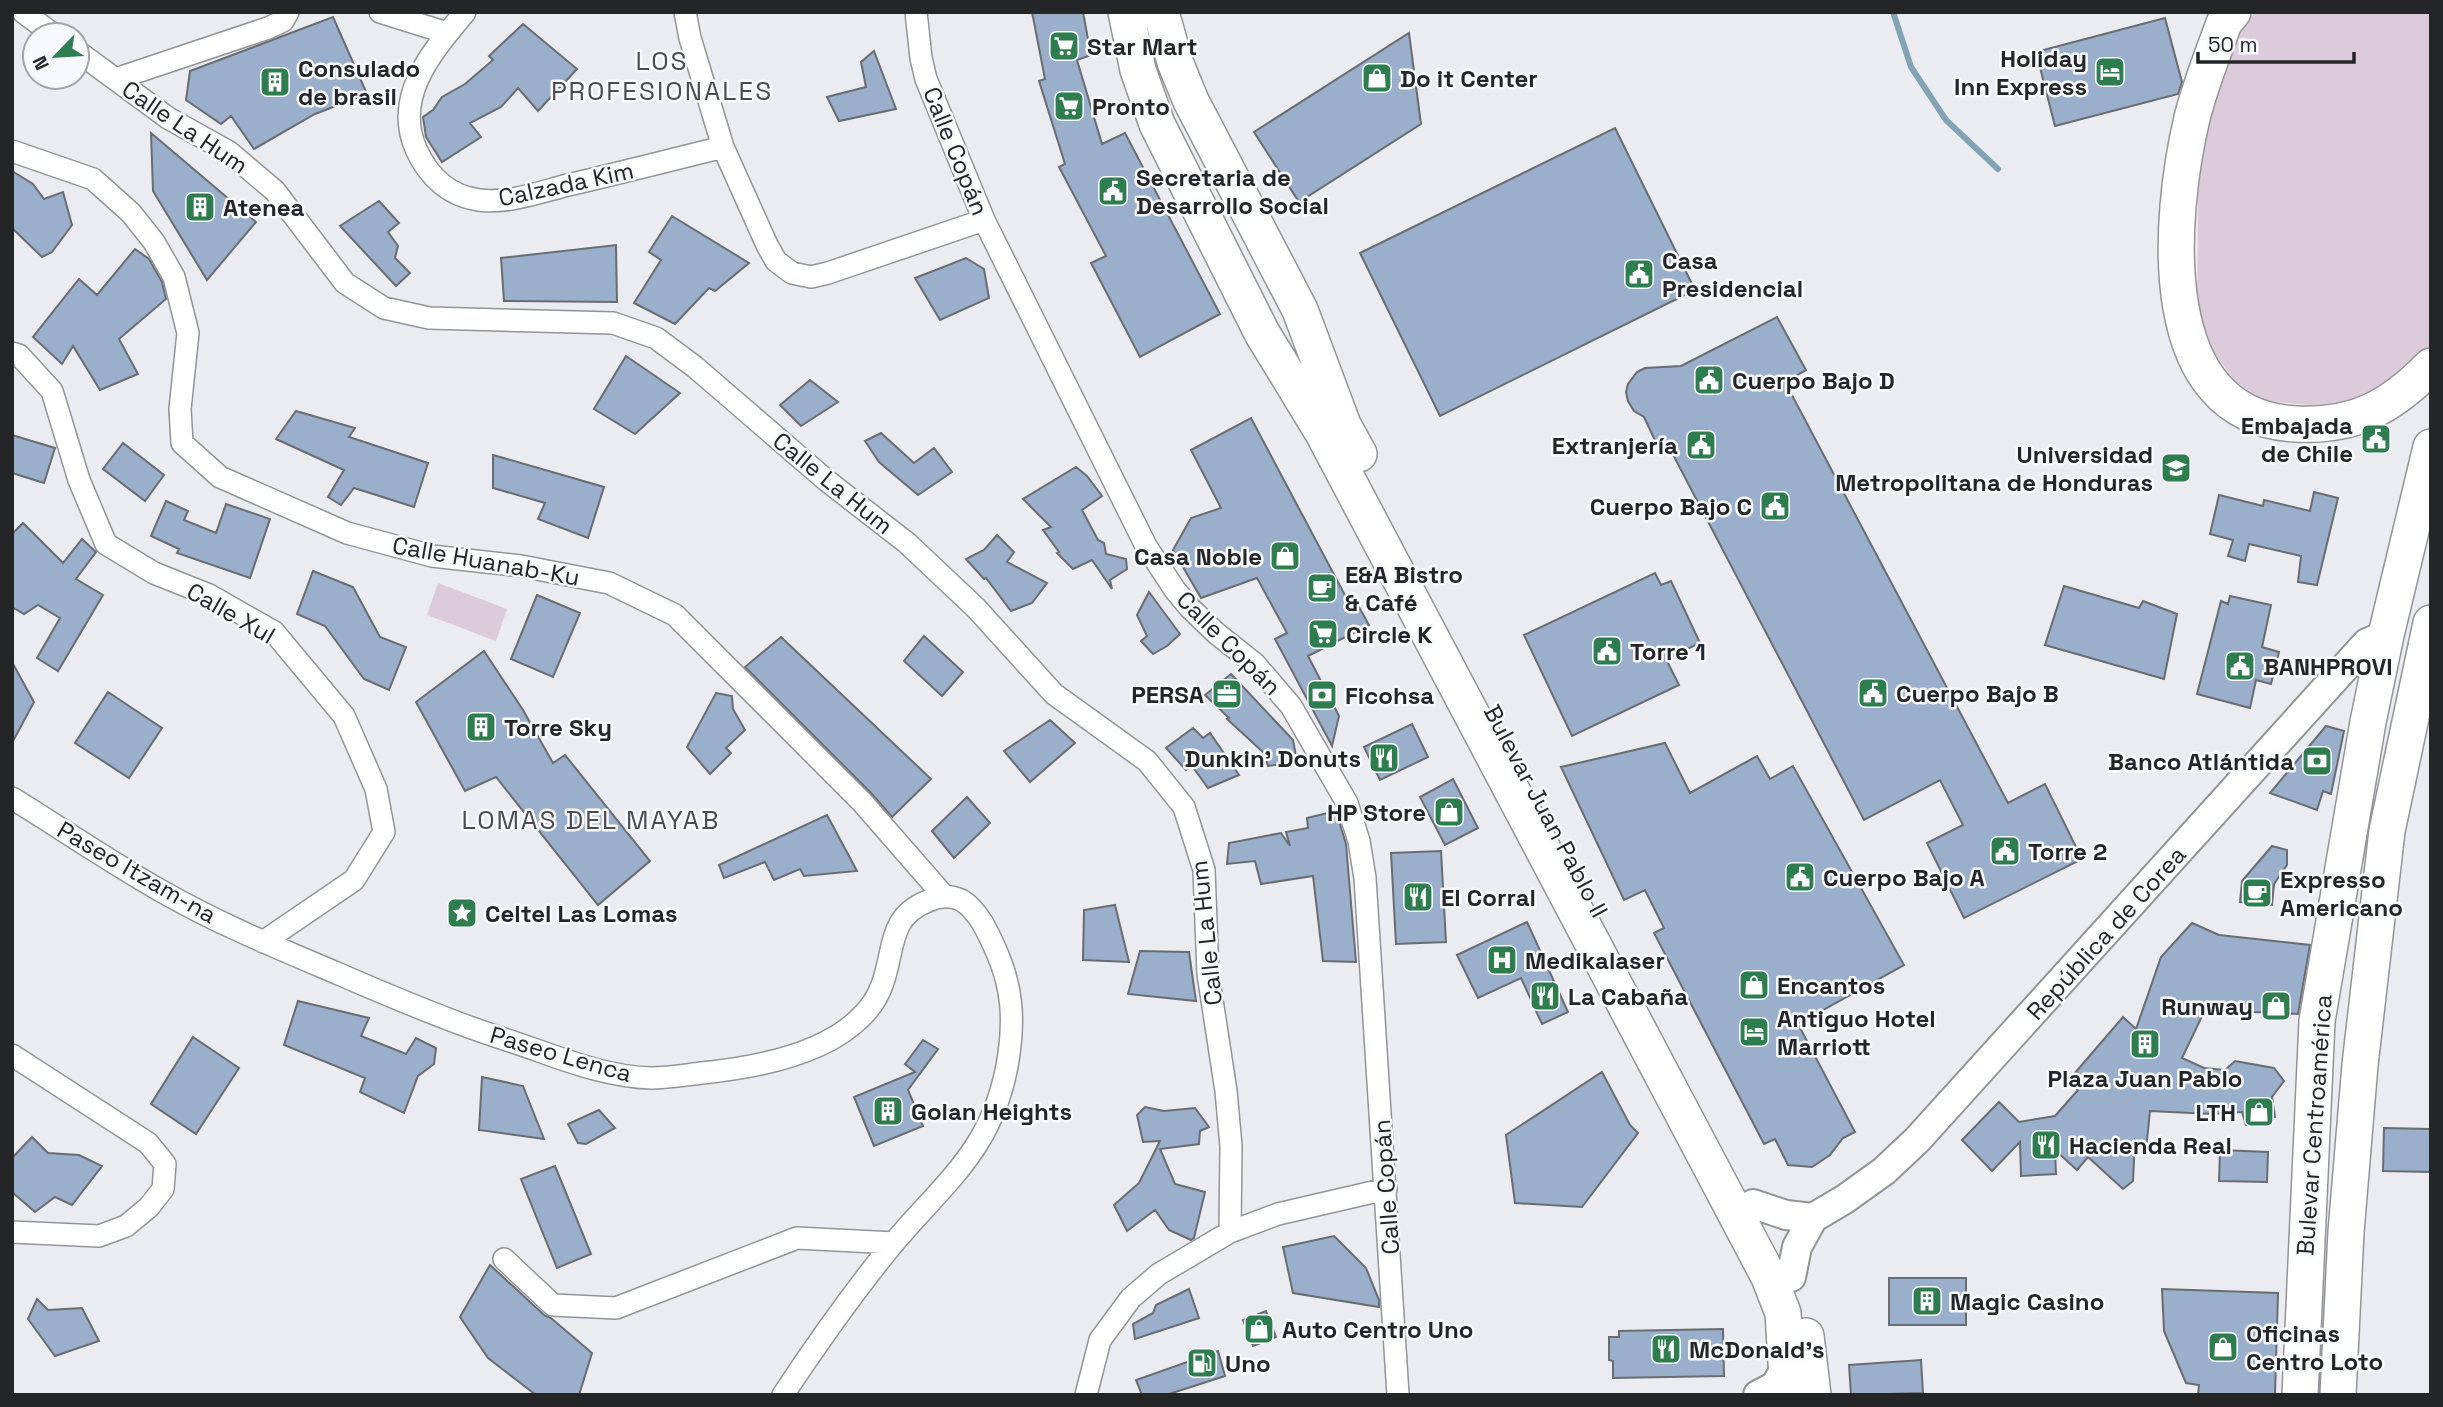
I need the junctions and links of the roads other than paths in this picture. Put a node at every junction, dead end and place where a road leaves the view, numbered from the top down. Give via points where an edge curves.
1 (288, 12) edge
2 (380, 12) edge
3 (465, 12) edge
4 (685, 12) edge
5 (916, 12) edge
6 (1126, 12) edge
7 (1136, 12) edge
8 (1161, 12) edge
9 (2233, 12) edge
10 (447, 33) junction
11 (91, 61) edge
12 (116, 79) junction
13 (723, 148) junction
14 (12, 151) edge
15 (984, 220) junction
16 (12, 353) edge
17 (2431, 366) edge
18 (1333, 429) junction
19 (2431, 447) edge
20 (2431, 623) edge
21 (2386, 635) junction
22 (2431, 747) edge
23 (2395, 796) junction
24 (12, 798) edge
25 (944, 896) junction
26 (263, 942) junction
27 (12, 1055) edge
28 (1386, 1189) junction
29 (1753, 1204) junction
30 (1813, 1218) junction
31 (12, 1232) edge
32 (1230, 1232) junction
33 (894, 1243) junction
34 (504, 1259) dead end
35 (1791, 1277) junction
36 (1787, 1380) edge
37 (783, 1395) edge
38 (1086, 1395) edge
39 (1398, 1395) edge
40 (1758, 1395) edge
41 (1813, 1395) edge
42 (2300, 1395) edge
43 (2338, 1395) edge

1 - 12 street via 268,28
2 - 10 street
3 - 10 street, Calzada Kim
4 - 13 street
5 - 15 street, Calle Copán via 926,79
6 - 18 main road, Bulevar Juan Pablo II via 1138,70 1157,124 1262,333
7 - 18 main road, Bulevar Juan Pablo II via 1147,66 1164,111
8 - 18 main road, Bulevar Juan Pablo II via 1191,101 1300,310
9 - 17 main road via 2224,23 2192,117 2178,198 2180,303 2188,341 2200,368 2236,406 2260,418 2319,426 2381,408
10 - 13 street, Calzada Kim via 418,78 407,113 413,141 430,173 462,196 480,201 517,198
11 - 12 street, Calle La Hum
12 - 32 street, Calle La Hum via 168,118 229,152 283,202 345,283 384,308 429,318 613,323 656,338 907,543 976,608 1054,694 1147,761 1184,807 1204,870 1208,974 1231,1146
13 - 15 street via 767,245 776,261 792,273 828,274
14 - 25 street, Calle Huanab-Ku via 93,179 155,242 174,276 188,333 180,408 182,443 220,477 347,533 432,556 521,566 609,583 676,615 862,802
15 - 28 street, Calle Copán via 1161,570 1190,608 1274,684 1347,803 1365,878
16 - 26 street, Calle Xul via 52,391 79,480 106,544 274,632 344,716 376,789 384,832 354,880
18 - 29 main road, Bulevar Juan Pablo II
18 - 36 main road, Bulevar Juan Pablo II via 1769,1276 1783,1313
19 - 21 main road, Bulevar Centroamérica
20 - 23 main road, Bulevar Centroamérica
21 - 30 street, República de Corea via 2367,643 1917,1140 1884,1171
21 - 42 main road, Bulevar Centroamérica via 2317,1021
22 - 23 main road
23 - 43 main road, Bulevar Centroamérica via 2360,1065
24 - 26 street, Paseo Itzam-na via 164,893
25 - 26 street, Paseo Lenca via 923,903 902,918 874,1004 835,1037 780,1060 649,1078 601,1070 451,1022
25 - 33 street via 962,900 976,914 997,953 1008,979 1013,1028 995,1113 980,1142
27 - 31 street via 148,1143 165,1164 163,1189 126,1226 99,1236
28 - 32 street via 1278,1214
28 - 39 street, Calle Copán
29 - 30 street
29 - 35 main road, Bulevar Juan Pablo II
30 - 35 street via 1797,1247
32 - 38 street via 1159,1274 1131,1298 1100,1340
33 - 34 street via 797,1238 616,1308 553,1305
33 - 37 street via 845,1303
35 - 41 main road, Bulevar Juan Pablo II via 1801,1304
36 - 40 street

